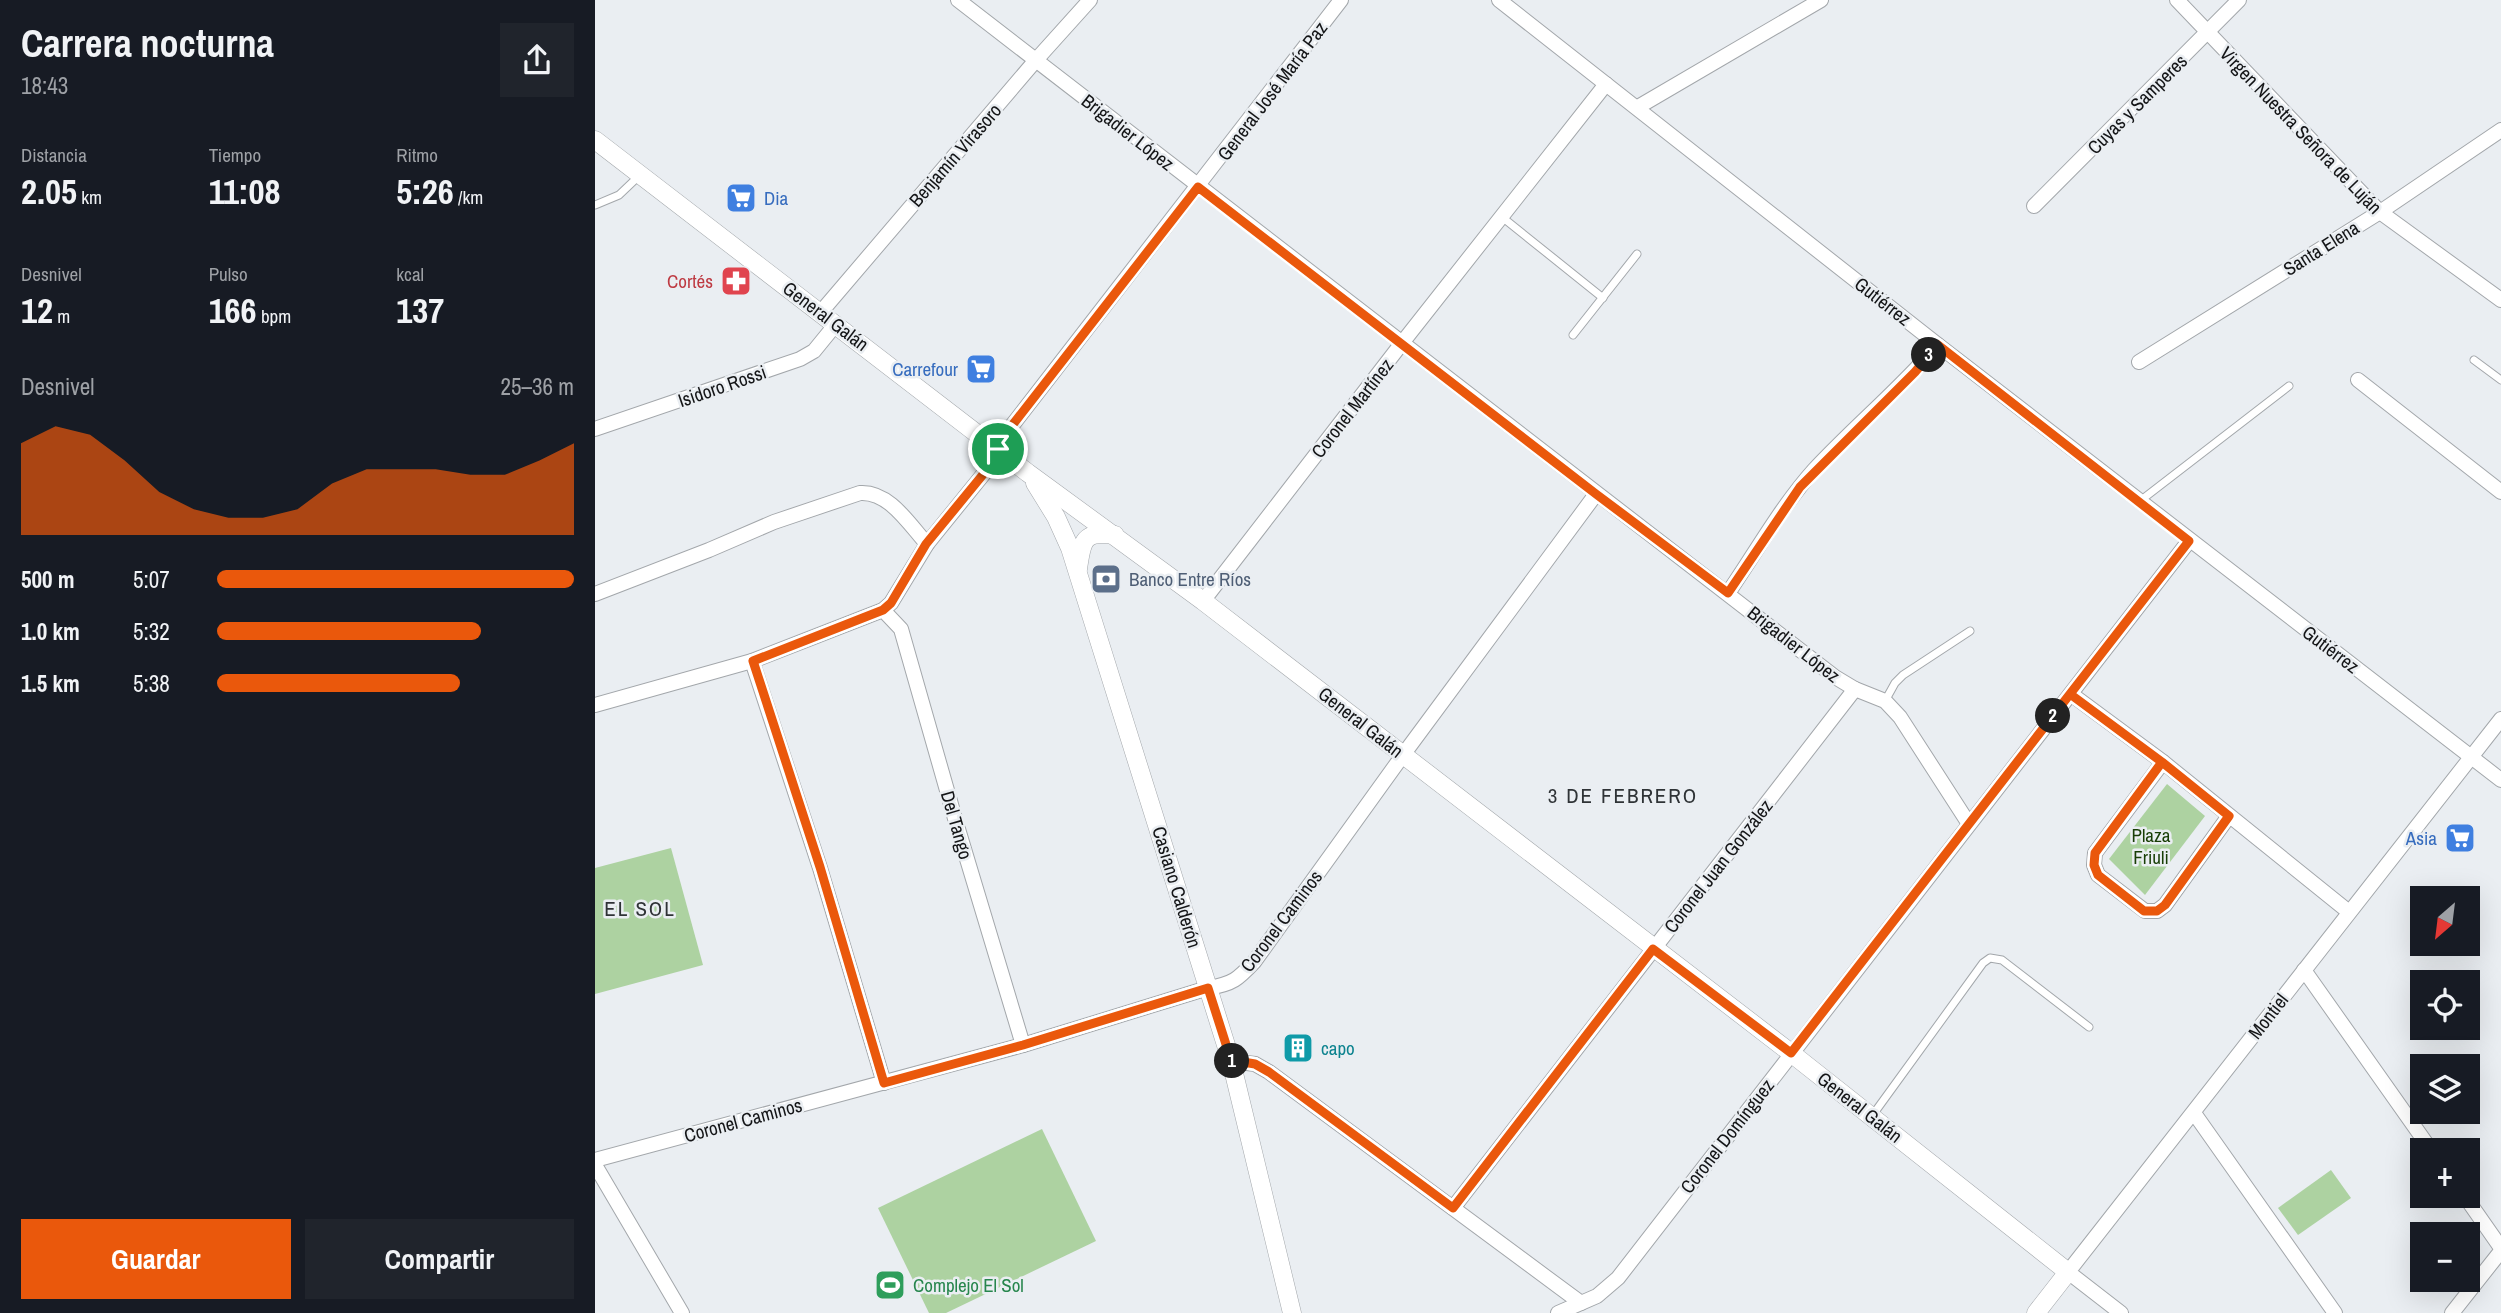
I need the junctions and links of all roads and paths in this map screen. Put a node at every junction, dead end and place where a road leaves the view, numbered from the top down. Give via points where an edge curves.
1 (958, 0) edge
2 (1090, 0) edge
3 (1341, 0) edge
4 (1499, 0) edge
5 (1821, 0) edge
6 (2177, 0) edge
7 (2239, 0) edge
8 (2207, 34) junction
9 (1036, 60) junction
10 (1606, 84) junction
11 (1637, 107) junction
12 (2501, 130) edge
13 (595, 140) edge
14 (640, 174) junction
15 (1198, 187) junction
16 (595, 205) edge
17 (2034, 206) dead end
18 (2380, 212) junction
19 (1502, 217) junction
20 (1637, 254) dead end
21 (1603, 298) junction
22 (2501, 300) edge
23 (821, 312) junction
24 (836, 324) junction
25 (1573, 335) dead end
26 (1402, 343) junction
27 (1938, 345) junction
28 (2474, 359) dead end
29 (2139, 362) dead end
30 (2358, 380) dead end
31 (2501, 380) edge
32 (2289, 386) dead end
33 (595, 429) edge
34 (998, 449) junction
35 (1028, 473) junction
36 (2501, 492) edge
37 (1596, 494) junction
38 (2140, 501) junction
39 (1115, 536) junction
40 (2189, 541) junction
41 (926, 544) junction
42 (1078, 573) junction
43 (1728, 593) junction
44 (595, 594) edge
45 (1203, 600) junction
46 (883, 610) junction
47 (1970, 631) dead end
48 (753, 661) junction
49 (1855, 689) junction
50 (2070, 694) junction
51 (1885, 701) junction
52 (595, 705) edge
53 (2501, 719) edge
54 (1403, 755) junction
55 (2471, 756) junction
56 (2162, 762) junction
57 (2501, 780) edge
58 (2229, 816) junction
59 (1969, 824) junction
60 (2349, 912) junction
61 (1653, 949) junction
62 (2304, 970) junction
63 (1208, 988) junction
64 (2089, 1027) dead end
65 (1023, 1045) junction
66 (1791, 1053) junction
67 (1231, 1060) junction
68 (884, 1083) junction
69 (2194, 1113) junction
70 (1871, 1116) junction
71 (2423, 1138) edge
72 (595, 1160) edge
73 (595, 1165) edge
74 (1453, 1208) junction
75 (2473, 1208) edge
76 (2501, 1249) edge
77 (2069, 1272) junction
78 (1581, 1303) junction
79 (682, 1313) edge
80 (1292, 1313) edge
81 (1558, 1313) edge
82 (2036, 1313) edge
83 (2121, 1313) edge
84 (2335, 1313) edge
85 (2452, 1313) edge

1 - 9 street, Brigadier López
2 - 9 street, Benjamín Virasoro
3 - 15 street, General José María Paz
4 - 10 street, Gutiérrez
5 - 11 street
6 - 8 street, Virgen Nuestra Señora de Luján
7 - 8 street, Cuyas y Samperes
8 - 17 street, Cuyas y Samperes
8 - 18 street, Virgen Nuestra Señora de Luján
9 - 15 street, Brigadier López
9 - 23 street, Benjamín Virasoro
10 - 11 street, Gutiérrez
10 - 19 street, Coronel Martínez
11 - 27 street, Gutiérrez
12 - 18 street, Santa Elena
13 - 14 street, General Galán
14 - 16 lane via 619,195
14 - 23 street, General Galán
15 - 26 street, Brigadier López
15 - 34 street, General José María Paz
18 - 22 street, Virgen Nuestra Señora de Luján
18 - 29 street, Santa Elena
19 - 21 lane
19 - 26 street, Coronel Martínez
20 - 21 lane
21 - 25 lane
23 - 24 street, General Galán
24 - 33 street, Isidoro Rossi via 814,351 800,359
24 - 34 street, General Galán
26 - 37 street, Brigadier López
26 - 45 street, Coronel Martínez
27 - 38 street, Gutiérrez
27 - 43 street via 1808,478
28 - 31 lane
30 - 36 street
32 - 38 lane
34 - 35 street, General Galán
34 - 41 street, General José María Paz via 990,466
35 - 39 street, General Galán
35 - 42 street, Casiano Calderón via 1056,517
37 - 43 street, Brigadier López
37 - 54 street, Coronel Caminos
38 - 40 street, Gutiérrez
39 - 42 street via 1093,534 1086,538
39 - 45 street, General Galán
40 - 50 street, Coronel Domínguez
40 - 55 street, Gutiérrez
41 - 44 street via 881,497 860,494 774,522
41 - 46 street, General José María Paz
42 - 63 street, Casiano Calderón
43 - 49 street, Brigadier López
45 - 54 street, General Galán
46 - 48 street
46 - 65 street, Del Tango via 901,629
47 - 51 lane via 1903,675
48 - 52 street
48 - 68 street
49 - 51 street, Brigadier López
49 - 61 street, Coronel Juan González
50 - 56 street
50 - 59 street, Coronel Domínguez
51 - 59 street, Brigadier López
53 - 55 street, Montiel
54 - 61 street, General Galán
54 - 63 street, Coronel Caminos via 1255,961 1237,980
55 - 57 street, Gutiérrez
55 - 60 street, Montiel
56 - 58 street
56 - 58 street via 2095,853 2098,875 2144,911 2157,911
58 - 60 street
59 - 66 street, Coronel Domínguez
60 - 62 street, Montiel
61 - 66 street, General Galán
61 - 74 street, Coronel Juan González
62 - 69 street, Montiel
62 - 71 street
63 - 65 street, Coronel Caminos
63 - 67 street, Casiano Calderón
64 - 70 lane via 2002,960 1990,958
65 - 68 street, Coronel Caminos
66 - 70 street, General Galán
66 - 78 street, Coronel Domínguez via 1618,1278
67 - 74 street via 1269,1072
67 - 80 street, Casiano Calderón
68 - 72 street, Coronel Caminos
69 - 77 street, Montiel
69 - 84 street
70 - 77 street, General Galán
73 - 79 street
74 - 78 street
75 - 76 street
76 - 85 street
77 - 82 street, Montiel
77 - 83 street, General Galán
78 - 81 street, Coronel Domínguez

